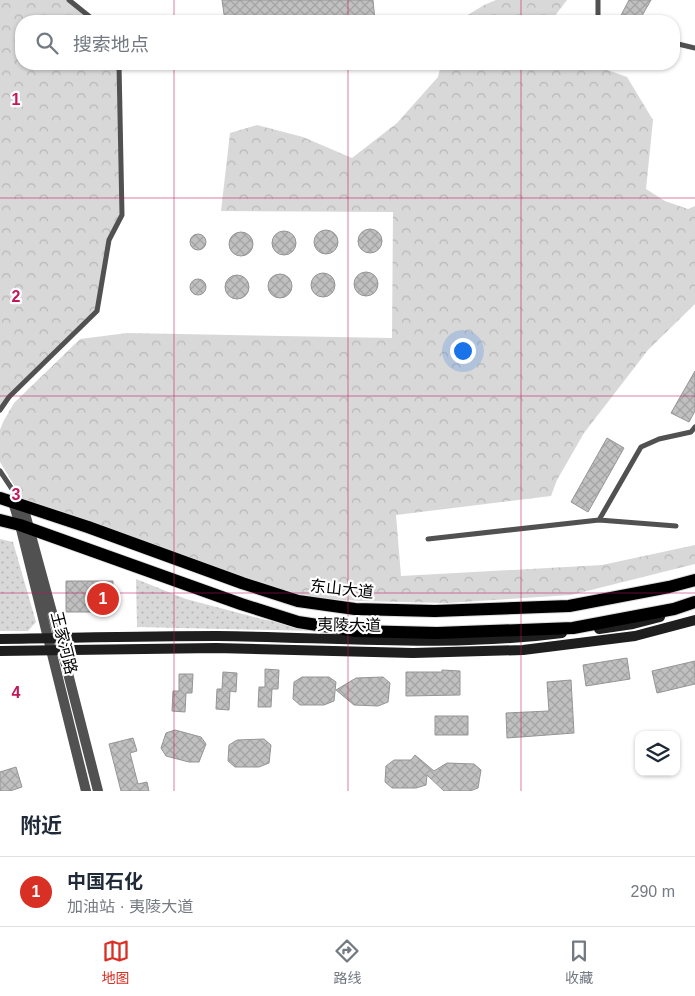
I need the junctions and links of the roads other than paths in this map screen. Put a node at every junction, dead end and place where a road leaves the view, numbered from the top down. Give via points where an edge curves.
1 (69, 0) edge
2 (598, 0) edge
3 (88, 15) edge
4 (598, 15) edge
5 (680, 44) edge
6 (695, 48) edge
7 (119, 70) edge
8 (0, 410) edge
9 (695, 427) edge
10 (0, 471) edge
11 (0, 498) edge
12 (18, 504) junction
13 (0, 520) edge
14 (600, 520) junction
15 (676, 526) dead end
16 (25, 527) junction
17 (428, 539) dead end
18 (695, 580) edge
19 (695, 602) edge
20 (695, 608) edge
21 (695, 620) edge
22 (59, 638) junction
23 (0, 639) edge
24 (48, 639) junction
25 (51, 650) junction
26 (62, 650) junction
27 (0, 651) edge
28 (86, 791) edge
29 (98, 791) edge

1 - 3 lane
2 - 4 lane
5 - 6 lane
7 - 8 lane via 122,215 110,240 97,311 9,397
9 - 14 lane via 691,432 641,447
10 - 12 lane
11 - 12 main road, 东山大道
12 - 16 street, 王家河路
12 - 18 main road, 东山大道 via 242,583 298,600 355,609 435,611 569,606
13 - 16 main road
14 - 15 lane
14 - 17 lane
16 - 19 main road via 298,622 356,631 437,633 573,628
16 - 22 street, 王家河路
16 - 24 street, 王家河路
20 - 22 main road, 夷陵大道 via 633,624 522,639 413,642 216,636
21 - 26 main road, 夷陵大道 via 635,636 522,650 413,653 216,648
22 - 24 main road, 夷陵大道
22 - 26 street, 王家河路
23 - 24 main road, 夷陵大道
24 - 25 street, 王家河路
25 - 26 main road, 夷陵大道
25 - 27 main road, 夷陵大道
25 - 28 street, 王家河路
26 - 29 street, 王家河路

